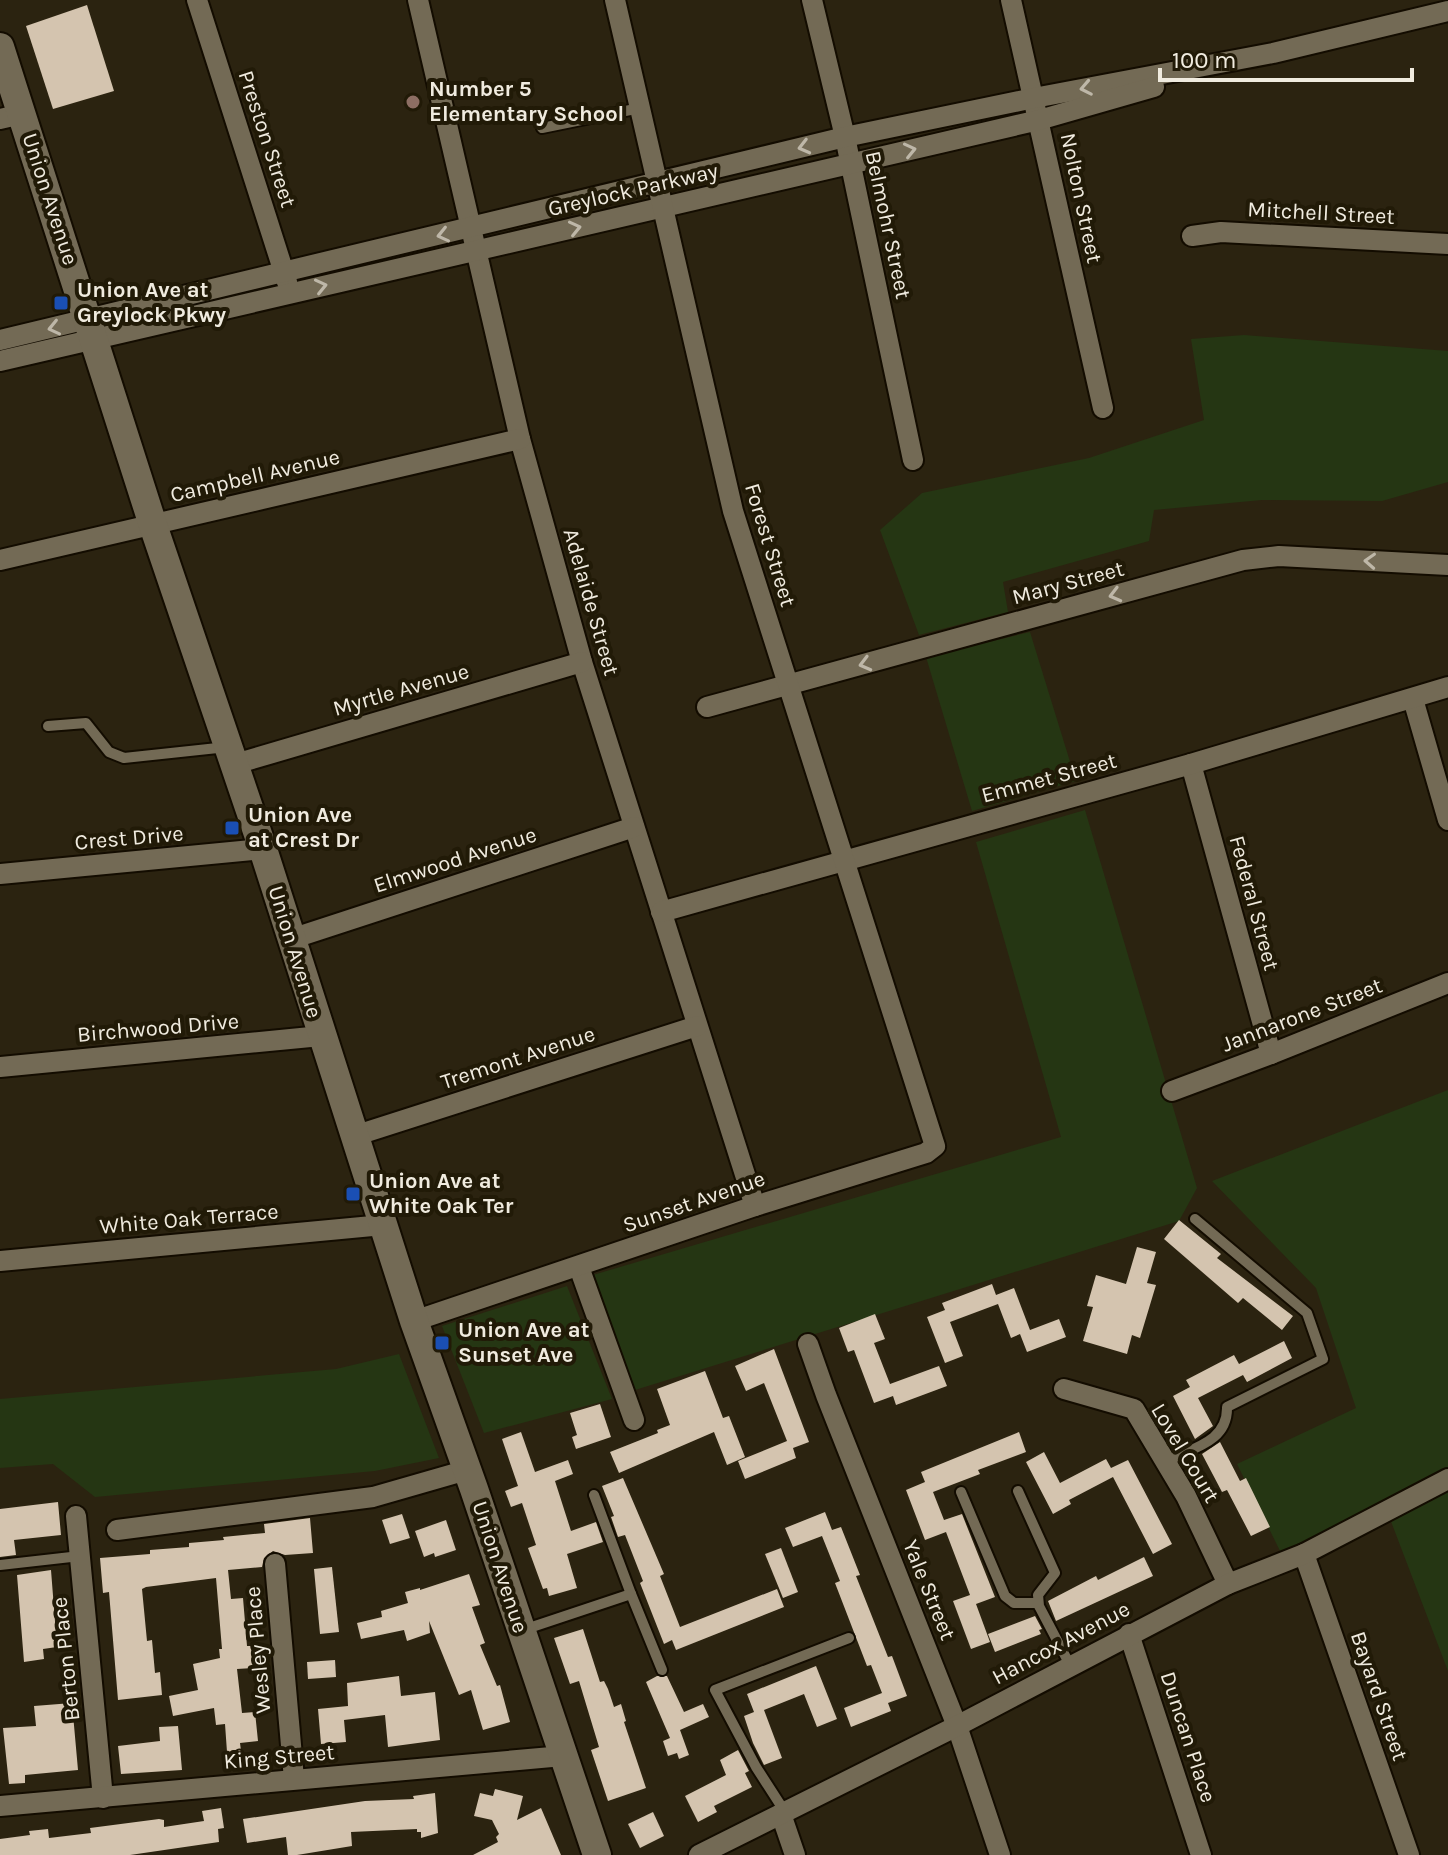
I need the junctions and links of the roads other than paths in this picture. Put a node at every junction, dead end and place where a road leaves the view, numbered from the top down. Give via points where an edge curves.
1 (197, 0) edge
2 (418, 0) edge
3 (615, 0) edge
4 (812, 0) edge
5 (1011, 0) edge
6 (1448, 11) edge
7 (0, 47) edge
8 (1273, 53) junction
9 (1034, 98) junction
10 (640, 108) junction
11 (11, 117) edge
12 (1039, 120) junction
13 (542, 128) dead end
14 (845, 137) junction
15 (850, 164) junction
16 (657, 184) junction
17 (663, 208) junction
18 (472, 228) junction
19 (1192, 236) dead end
20 (1448, 244) edge
21 (477, 250) junction
22 (284, 272) junction
23 (291, 293) junction
24 (92, 329) junction
25 (0, 340) edge
26 (0, 361) edge
27 (1103, 408) dead end
28 (520, 439) junction
29 (913, 460) dead end
30 (153, 525) junction
31 (0, 560) edge
32 (1448, 565) edge
33 (582, 662) junction
34 (788, 685) junction
35 (1448, 687) edge
36 (1413, 699) junction
37 (707, 707) dead end
38 (48, 726) dead end
39 (232, 755) junction
40 (1191, 764) junction
41 (1448, 820) edge
42 (634, 827) junction
43 (263, 849) junction
44 (846, 859) junction
45 (0, 874) edge
46 (661, 912) junction
47 (291, 939) junction
48 (1448, 983) edge
49 (697, 1026) junction
50 (321, 1036) junction
51 (1271, 1054) junction
52 (0, 1067) edge
53 (1172, 1091) dead end
54 (919, 1092) joint
55 (354, 1136) junction
56 (755, 1206) junction
57 (1195, 1219) dead end
58 (383, 1225) junction
59 (0, 1261) edge
60 (579, 1267) junction
61 (414, 1321) junction
62 (808, 1344) dead end
63 (1064, 1389) dead end
64 (634, 1420) dead end
65 (1165, 1462) junction
66 (467, 1470) junction
67 (1448, 1479) edge
68 (1018, 1491) dead end
69 (961, 1492) dead end
70 (594, 1495) dead end
71 (76, 1516) dead end
72 (117, 1530) dead end
73 (1304, 1554) junction
74 (80, 1556) junction
75 (275, 1564) dead end
76 (0, 1565) edge
77 (1228, 1584) junction
78 (631, 1594) junction
79 (1038, 1603) junction
80 (521, 1631) junction
81 (1129, 1634) junction
82 (849, 1638) dead end
83 (1070, 1665) junction
84 (662, 1670) dead end
85 (957, 1726) junction
86 (563, 1756) junction
87 (294, 1779) junction
88 (103, 1798) junction
89 (0, 1806) edge
90 (783, 1813) junction
91 (597, 1855) edge
92 (699, 1855) edge
93 (795, 1855) edge
94 (1000, 1855) edge
95 (1201, 1855) edge
96 (1409, 1855) edge

1 - 22 street, Preston Street
2 - 18 street, Adelaide Street
3 - 10 street, Forest Street
4 - 14 street, Belmohr Street
5 - 9 street, Nolton Street
6 - 8 street, Greylock Parkway
7 - 11 street, Union Avenue
8 -> 9 street, Greylock Parkway
8 - 12 street, Greylock Parkway
9 - 12 street, Nolton Street
9 - 14 street, Greylock Parkway
10 - 13 lane
10 - 16 street, Forest Street
11 - 24 street, Union Avenue
15 -> 12 street, Greylock Parkway
12 - 27 street, Nolton Street
14 - 15 street, Belmohr Street
14 -> 16 street, Greylock Parkway
15 - 17 street, Greylock Parkway
15 - 29 street, Belmohr Street
16 - 17 street, Forest Street
16 - 18 street, Greylock Parkway
21 -> 17 street, Greylock Parkway
17 - 34 street, Forest Street via 733,511
18 - 21 street, Adelaide Street
18 -> 22 street, Greylock Parkway
19 - 20 street, Mitchell Street via 1221,232
23 -> 21 street, Greylock Parkway
21 - 28 street, Adelaide Street
22 - 23 street, Preston Street
22 - 24 street, Greylock Parkway
23 - 24 street, Greylock Parkway
24 -> 25 street, Greylock Parkway
24 - 26 street, Greylock Parkway
24 - 30 street, Union Avenue
28 - 30 street, Campbell Avenue
28 - 33 street, Adelaide Street
30 - 31 street, Campbell Avenue
30 - 39 street, Union Avenue
32 -> 34 street, Mary Street via 1279,556 1243,560
33 - 39 street, Myrtle Avenue
33 - 42 street, Adelaide Street
34 - 37 street, Mary Street
34 - 44 street, Forest Street
35 - 36 street, Emmet Street
36 - 40 street, Emmet Street
36 - 41 street
38 - 39 lane via 86,723 116,757
39 - 43 street, Union Avenue
40 - 44 street, Emmet Street
40 - 51 street, Federal Street
42 - 46 street, Adelaide Street
42 - 47 street, Elmwood Avenue
43 - 45 street, Crest Drive
43 - 47 street, Union Avenue
44 - 46 street, Emmet Street
44 - 54 street, Forest Street
46 - 49 street, Adelaide Street
47 - 50 street, Union Avenue
48 - 51 street, Jannarone Street
49 - 55 street, Tremont Avenue
49 - 56 street, Adelaide Street
50 - 52 street, Birchwood Drive
50 - 55 street, Union Avenue
51 - 53 street, Jannarone Street
54 - 56 street, Sunset Avenue via 935,1146 926,1153
55 - 58 street, Union Avenue
56 - 60 street, Sunset Avenue
57 - 65 lane via 1307,1313 1323,1359 1227,1407 1217,1436
58 - 59 street, White Oak Terrace
58 - 61 street, Union Avenue
60 - 61 street, Sunset Avenue
60 - 64 street
61 - 66 street, Union Avenue
62 - 85 street, Yale Street
63 - 65 street, Lovel Court via 1134,1409
65 - 77 street, Lovel Court
66 - 72 street via 373,1497
66 - 80 street, Union Avenue
67 - 73 street, Hancox Avenue
68 - 79 lane via 1055,1573
69 - 79 lane via 1005,1596 1019,1604
70 - 78 lane
71 - 74 street, Berton Place
73 - 77 street, Hancox Avenue
73 - 96 street, Bayard Street
74 - 76 lane
74 - 88 street, Berton Place
75 - 87 street, Wesley Place
77 - 81 street, Hancox Avenue
78 - 80 lane
78 - 84 lane
79 - 83 lane
80 - 86 street, Union Avenue
81 - 83 street, Hancox Avenue
81 - 95 street, Duncan Place
82 - 90 lane via 715,1690
83 - 85 street, Hancox Avenue
85 - 90 street, Hancox Avenue
85 - 94 street, Yale Street
86 - 87 street, King Street
86 - 91 street, Union Avenue
87 - 88 street, King Street
88 - 89 street, King Street
90 - 92 street, Hancox Avenue
90 - 93 street

